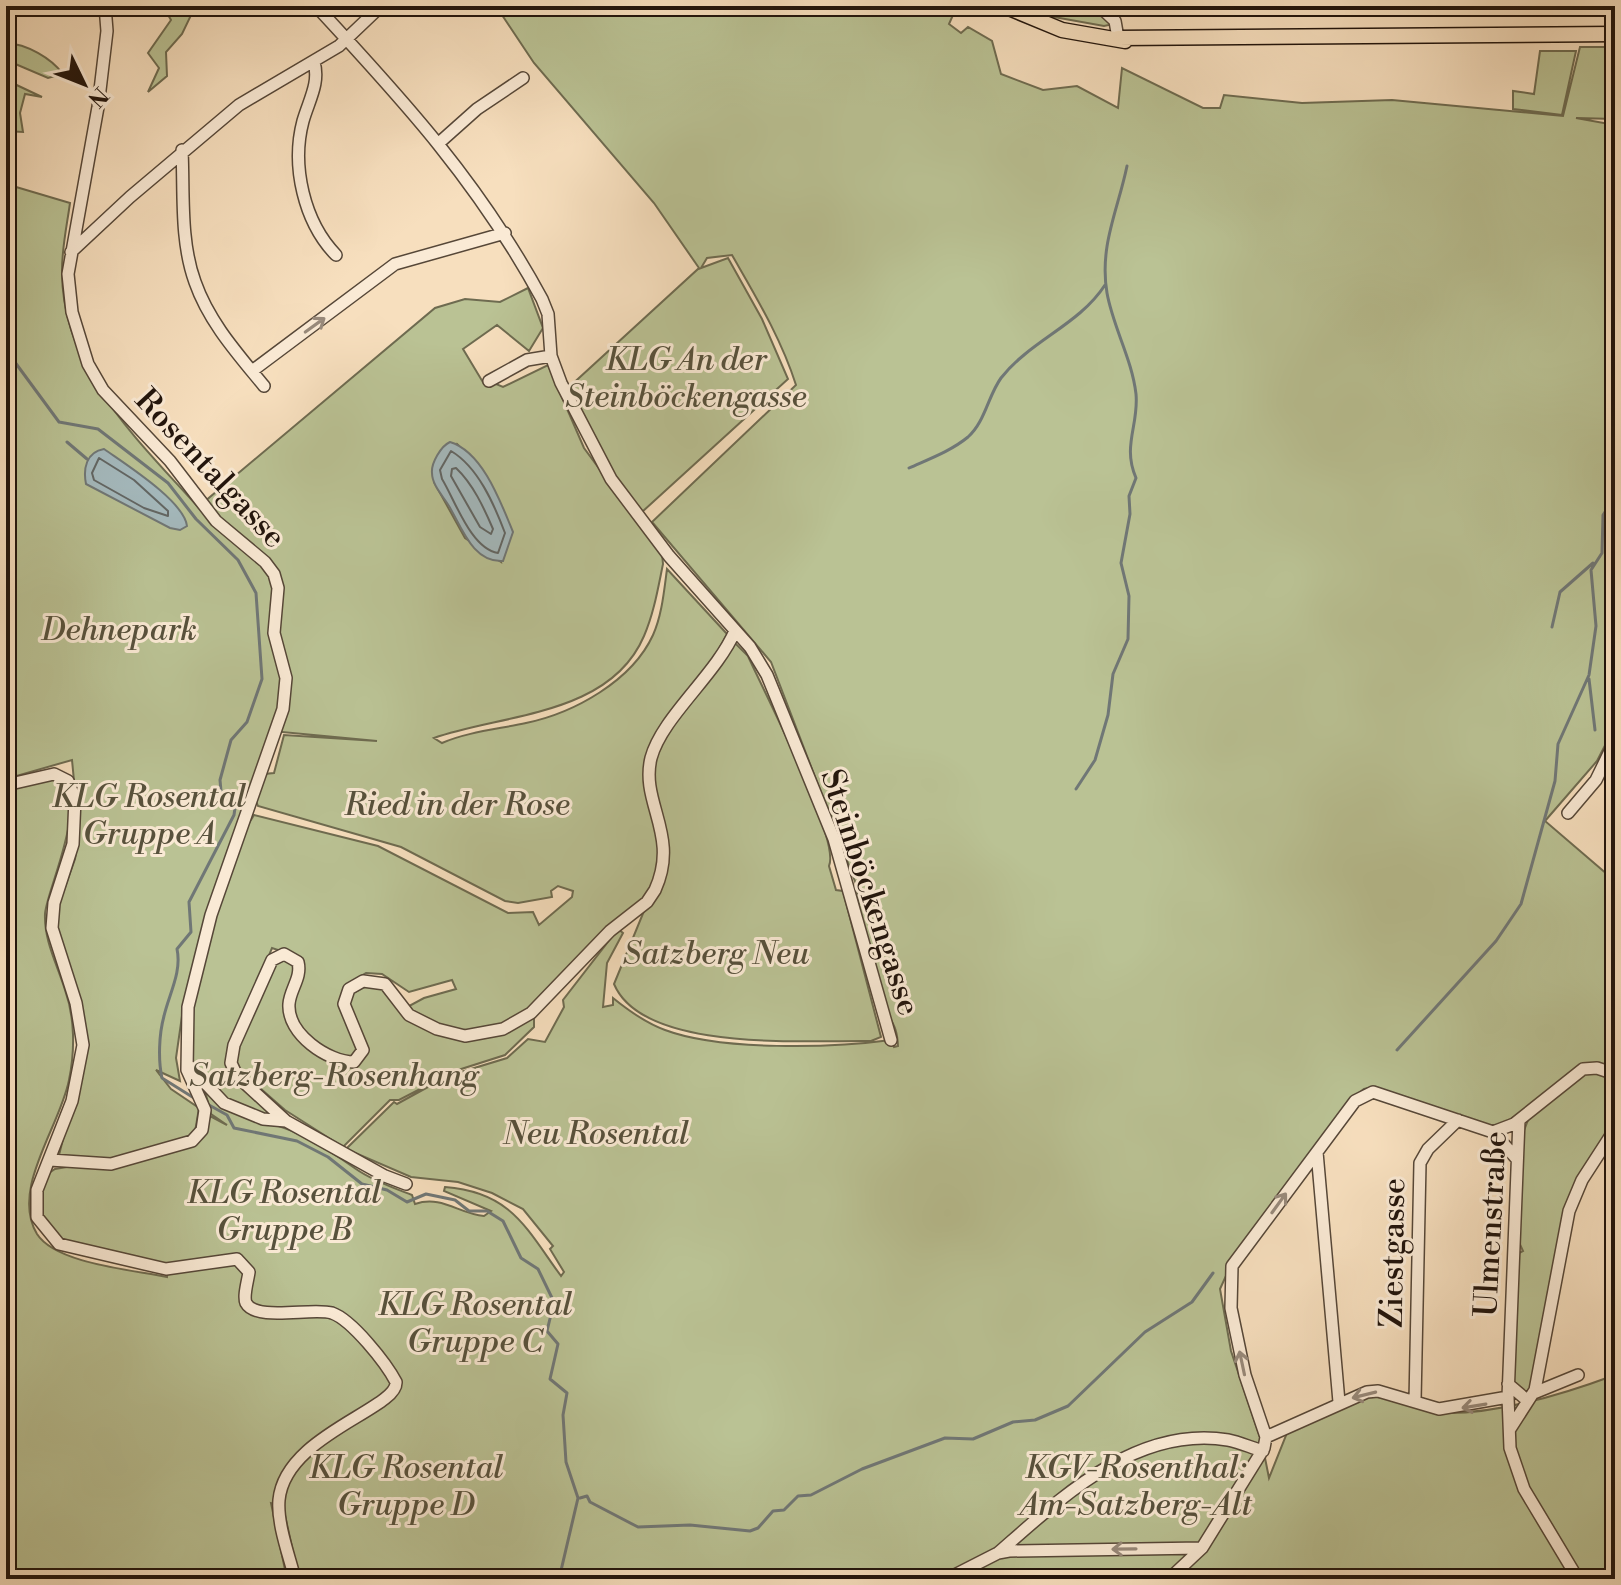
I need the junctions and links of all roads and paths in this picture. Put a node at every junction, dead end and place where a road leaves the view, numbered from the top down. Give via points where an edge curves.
1 (105, 6) edge
2 (316, 6) edge
3 (381, 6) edge
4 (1004, 6) edge
5 (1099, 6) edge
6 (1615, 34) edge
7 (1118, 38) junction
8 (348, 40) junction
9 (314, 62) junction
10 (523, 78) dead end
11 (440, 142) junction
12 (182, 150) junction
13 (77, 222) junction
14 (93, 231) junction
15 (505, 233) junction
16 (71, 252) junction
17 (336, 255) dead end
18 (551, 356) junction
19 (252, 371) junction
20 (489, 381) dead end
21 (264, 386) dead end
22 (735, 631) junction
23 (1615, 741) edge
24 (6, 785) edge
25 (1568, 813) dead end
26 (891, 1040) dead end
27 (186, 1063) junction
28 (1615, 1074) edge
29 (1458, 1120) junction
30 (1519, 1120) junction
31 (286, 1121) junction
32 (1615, 1129) edge
33 (1493, 1132) junction
34 (1317, 1152) junction
35 (1516, 1158) junction
36 (50, 1160) junction
37 (406, 1184) dead end
38 (1578, 1375) dead end
39 (1508, 1384) junction
40 (1508, 1397) junction
41 (1531, 1397) junction
42 (1415, 1401) junction
43 (1339, 1402) junction
44 (1509, 1429) junction
45 (1266, 1437) junction
46 (1263, 1451) junction
47 (1202, 1548) junction
48 (998, 1553) junction
49 (295, 1579) edge
50 (947, 1579) edge
51 (1169, 1579) edge
52 (1578, 1579) edge

1 - 13 street, Rosentalgasse via 98,107
2 - 8 street, Steinböckengasse
3 - 8 street
4 - 7 main road via 1062,30
5 - 7 street via 1112,17
6 - 7 main road
8 - 9 street
8 - 11 street, Steinböckengasse
9 - 12 street via 239,105
9 - 17 street via 317,74 298,165 313,219
10 - 11 street
11 - 15 street, Steinböckengasse
12 - 14 street
12 - 19 street via 194,281 225,339
13 - 14 street
13 - 16 street, Rosentalgasse
14 - 16 street
15 - 18 street, Steinböckengasse via 548,314
19 -> 15 street via 395,264
16 - 27 street, Rosentalgasse via 72,312 98,382 179,471 216,521 270,568 278,588 274,633 286,678 285,699 209,923 188,1007
18 - 20 street via 527,360
18 - 22 street, Steinböckengasse via 570,403 623,498
19 - 21 street
22 - 26 street, Steinböckengasse via 767,675 829,825
22 - 31 street via 652,754 650,785 664,836 655,890 523,1018 483,1035 447,1033 409,1015 385,984 363,981 347,992 344,1008 363,1050 354,1062 342,1061 309,1041 291,1018 289,1001 300,971 296,960 281,954 272,960 231,1063 237,1076
23 - 25 street via 1596,780
24 - 36 street via 54,774 68,781 75,799 71,857 54,903 52,928 83,1045 72,1101
27 - 31 street via 224,1103 263,1119
27 - 36 street, Rosentalgasse via 204,1105 199,1135 111,1164
28 - 30 street, Ulmenstraße via 1583,1069
29 - 33 street
29 - 34 street via 1367,1092
29 - 42 street, Ziestgasse via 1420,1163
30 - 33 street
30 - 35 street, Ulmenstraße
31 - 37 street
32 - 41 street via 1569,1211
33 - 35 street
34 - 43 street
45 -> 34 street via 1237,1335 1232,1266
35 - 39 street, Ulmenstraße
36 - 49 street via 35,1205 42,1227 59,1244 173,1270 237,1259 249,1272 249,1306 269,1313 336,1315 392,1375 397,1386 390,1397 309,1446 287,1474 279,1509
38 - 41 street
39 - 40 street, Ulmenstraße
39 - 41 street
40 -> 42 street via 1453,1409
40 - 44 street, Ulmenstraße
41 - 44 street
42 -> 43 street via 1378,1391
43 - 45 street
44 - 52 street, Ulmenstraße via 1518,1477
45 - 46 street
46 - 47 street
46 - 48 street via 1227,1440 1142,1449 1083,1482
47 -> 48 street
47 - 51 street
48 - 50 street

